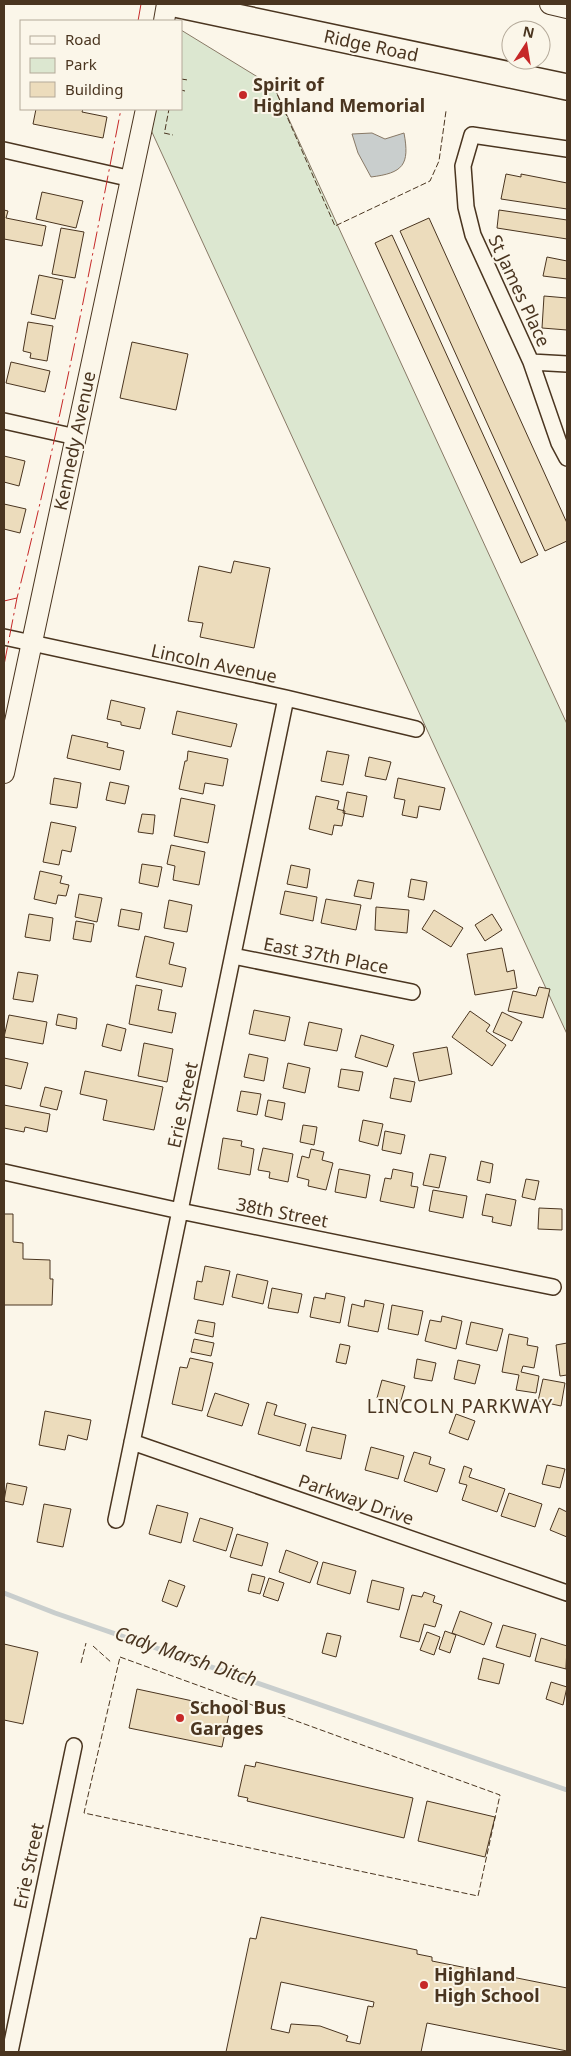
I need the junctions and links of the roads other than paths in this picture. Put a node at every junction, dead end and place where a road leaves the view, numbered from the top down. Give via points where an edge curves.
1 (167, 4) edge
2 (175, 4) edge
3 (550, 4) edge
4 (567, 8) edge
5 (164, 20) edge
6 (567, 87) edge
7 (146, 110) edge
8 (567, 149) edge
9 (4, 150) edge
10 (132, 179) junction
11 (531, 362) junction
12 (567, 364) edge
13 (4, 421) edge
14 (76, 436) junction
15 (567, 458) edge
16 (4, 638) edge
17 (31, 644) junction
18 (286, 698) junction
19 (416, 730) dead end
20 (4, 773) edge
21 (233, 956) junction
22 (412, 992) dead end
23 (4, 1172) edge
24 (180, 1211) junction
25 (553, 1287) dead end
26 (132, 1442) junction
27 (116, 1520) dead end
28 (567, 1593) edge
29 (74, 1746) dead end
30 (10, 2052) edge

1 - 5 street
2 - 6 main road, Ridge Road
3 - 4 street
7 - 10 street, Kennedy Avenue
8 - 11 street, St James Place via 472,135 463,166 466,207 473,235
9 - 10 street
10 - 14 street, Kennedy Avenue
11 - 12 street
11 - 15 street, St James Place
13 - 14 street
14 - 17 street, Kennedy Avenue
16 - 17 street, Lincoln Avenue
17 - 18 street, Lincoln Avenue
17 - 20 street, Kennedy Avenue
18 - 19 street, Lincoln Avenue
18 - 21 street, Erie Street
21 - 22 street, East 37th Place
21 - 24 street, Erie Street
23 - 24 street, 38th Street
24 - 25 street, 38th Street
24 - 26 street, Erie Street
26 - 27 street, Erie Street
26 - 28 street, Parkway Drive
29 - 30 street, Erie Street

